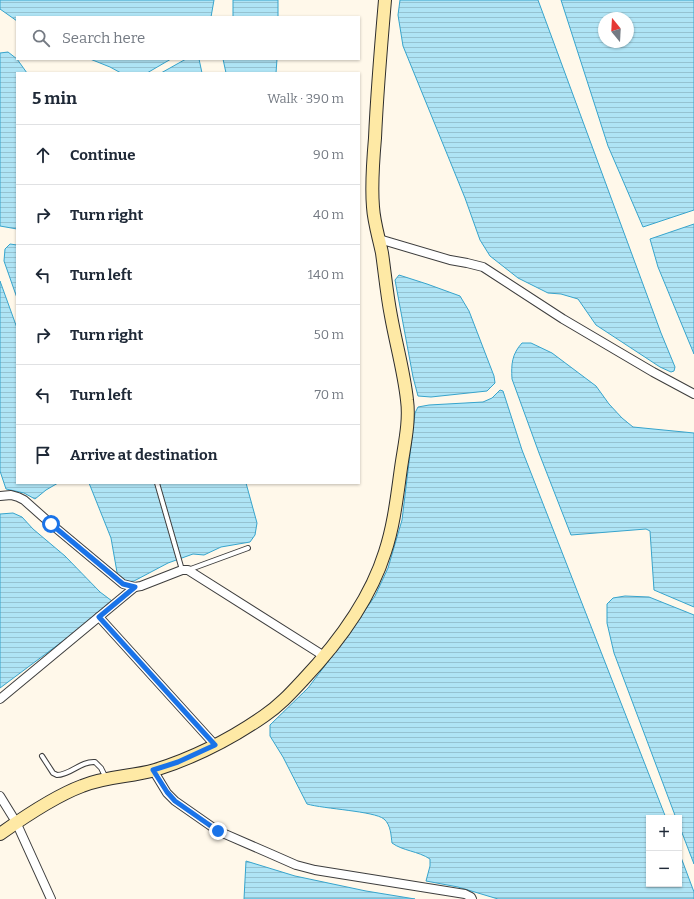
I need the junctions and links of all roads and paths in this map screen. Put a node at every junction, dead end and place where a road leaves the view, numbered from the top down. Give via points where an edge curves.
1 (385, 0) edge
2 (379, 239) junction
3 (694, 394) edge
4 (157, 484) edge
5 (0, 496) edge
6 (248, 548) dead end
7 (185, 570) junction
8 (135, 587) junction
9 (99, 617) junction
10 (324, 656) junction
11 (0, 698) edge
12 (215, 745) junction
13 (42, 756) dead end
14 (153, 770) junction
15 (106, 779) junction
16 (0, 796) edge
17 (16, 822) junction
18 (0, 834) edge
19 (51, 899) edge
20 (472, 899) edge

1 - 2 street via 372,183 375,228
2 - 3 street via 483,267 562,319
2 - 10 street via 390,314 408,403 404,450 396,508 384,557 351,621
4 - 7 lane
5 - 8 street via 11,495 24,500 123,584
6 - 7 lane
7 - 8 street
7 - 10 street
8 - 9 street
9 - 11 street
9 - 12 street
10 - 12 street via 282,703 244,730
12 - 14 street
13 - 15 lane via 57,775 86,762 92,762 98,764
14 - 15 street
14 - 20 street via 167,792 182,807 218,831 270,854 315,870 465,894
15 - 17 street via 80,786
16 - 17 street
17 - 18 street
17 - 19 street

